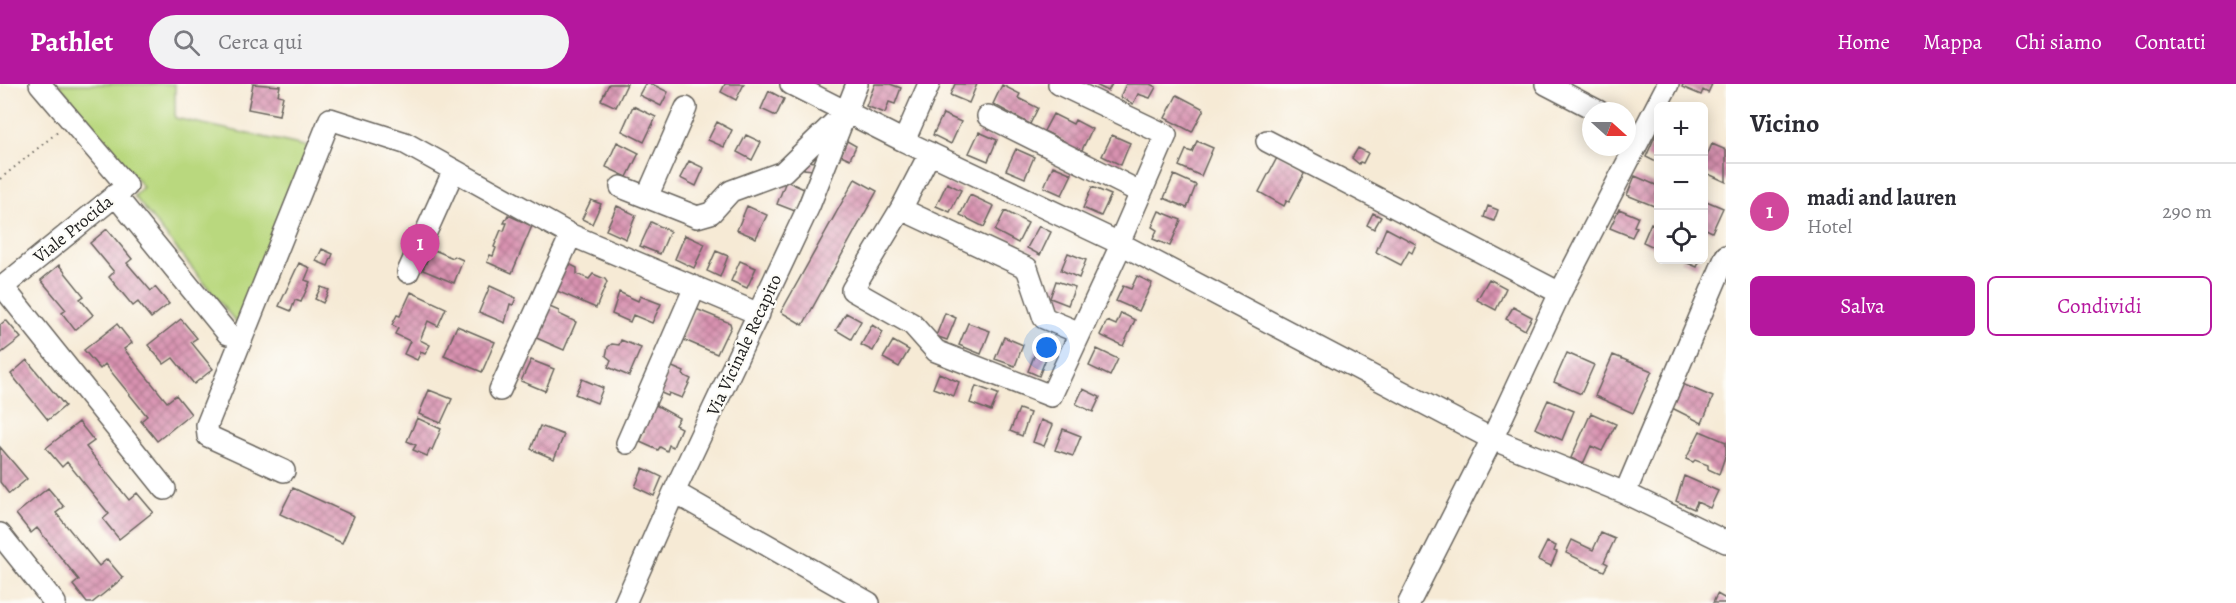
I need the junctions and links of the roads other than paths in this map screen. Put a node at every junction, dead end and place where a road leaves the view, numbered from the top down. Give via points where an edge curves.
1 (40, 84) edge
2 (791, 84) edge
3 (857, 84) edge
4 (929, 84) edge
5 (1059, 84) edge
6 (1546, 84) edge
7 (1668, 84) edge
8 (1582, 103) edge
9 (686, 108) dead end
10 (846, 111) junction
11 (987, 116) dead end
12 (1636, 129) edge
13 (904, 141) junction
14 (1267, 141) dead end
15 (930, 153) junction
16 (1623, 156) edge
17 (454, 170) junction
18 (621, 187) dead end
19 (1140, 192) junction
20 (115, 195) junction
21 (647, 197) junction
22 (901, 209) junction
23 (571, 235) junction
24 (1120, 244) junction
25 (1726, 256) edge
26 (408, 272) dead end
27 (695, 287) junction
28 (1, 288) edge
29 (1560, 293) junction
30 (759, 314) junction
31 (1080, 333) junction
32 (228, 334) dead end
33 (500, 390) dead end
34 (1492, 439) junction
35 (627, 444) dead end
36 (284, 471) dead end
37 (165, 489) dead end
38 (674, 492) junction
39 (1624, 494) junction
40 (0, 534) edge
41 (1726, 542) edge
42 (55, 603) edge
43 (625, 603) edge
44 (869, 603) edge
45 (1409, 603) edge

1 - 20 street, Viale Procida via 127,186
2 - 10 street
3 - 10 street, Via Vicinale Recapito
4 - 13 street
5 - 19 street via 1166,135
6 - 8 street
7 - 12 street
9 - 21 street
10 - 13 street
10 - 21 street via 783,172 731,191 711,213 697,217
10 - 30 street, Via Vicinale Recapito
11 - 19 street
13 - 15 street
14 - 29 street
15 - 22 street
15 - 24 street
16 - 29 street
17 - 23 street
17 - 26 street
17 - 36 street via 405,143 330,119 207,425 208,436
18 - 21 street
19 - 24 street
20 - 28 street, Viale Procida
20 - 32 street
22 - 31 street via 1027,268 1044,318
22 - 31 street via 852,290 912,324 936,351 1051,396
23 - 27 street
23 - 33 street
24 - 31 street
24 - 34 street
25 - 39 street
27 - 30 street
27 - 35 street
28 - 37 street
29 - 34 street
30 - 38 street, Via Vicinale Recapito
34 - 39 street
34 - 45 street
38 - 43 street, Via Vicinale Recapito
38 - 44 street
39 - 41 street
40 - 42 street

